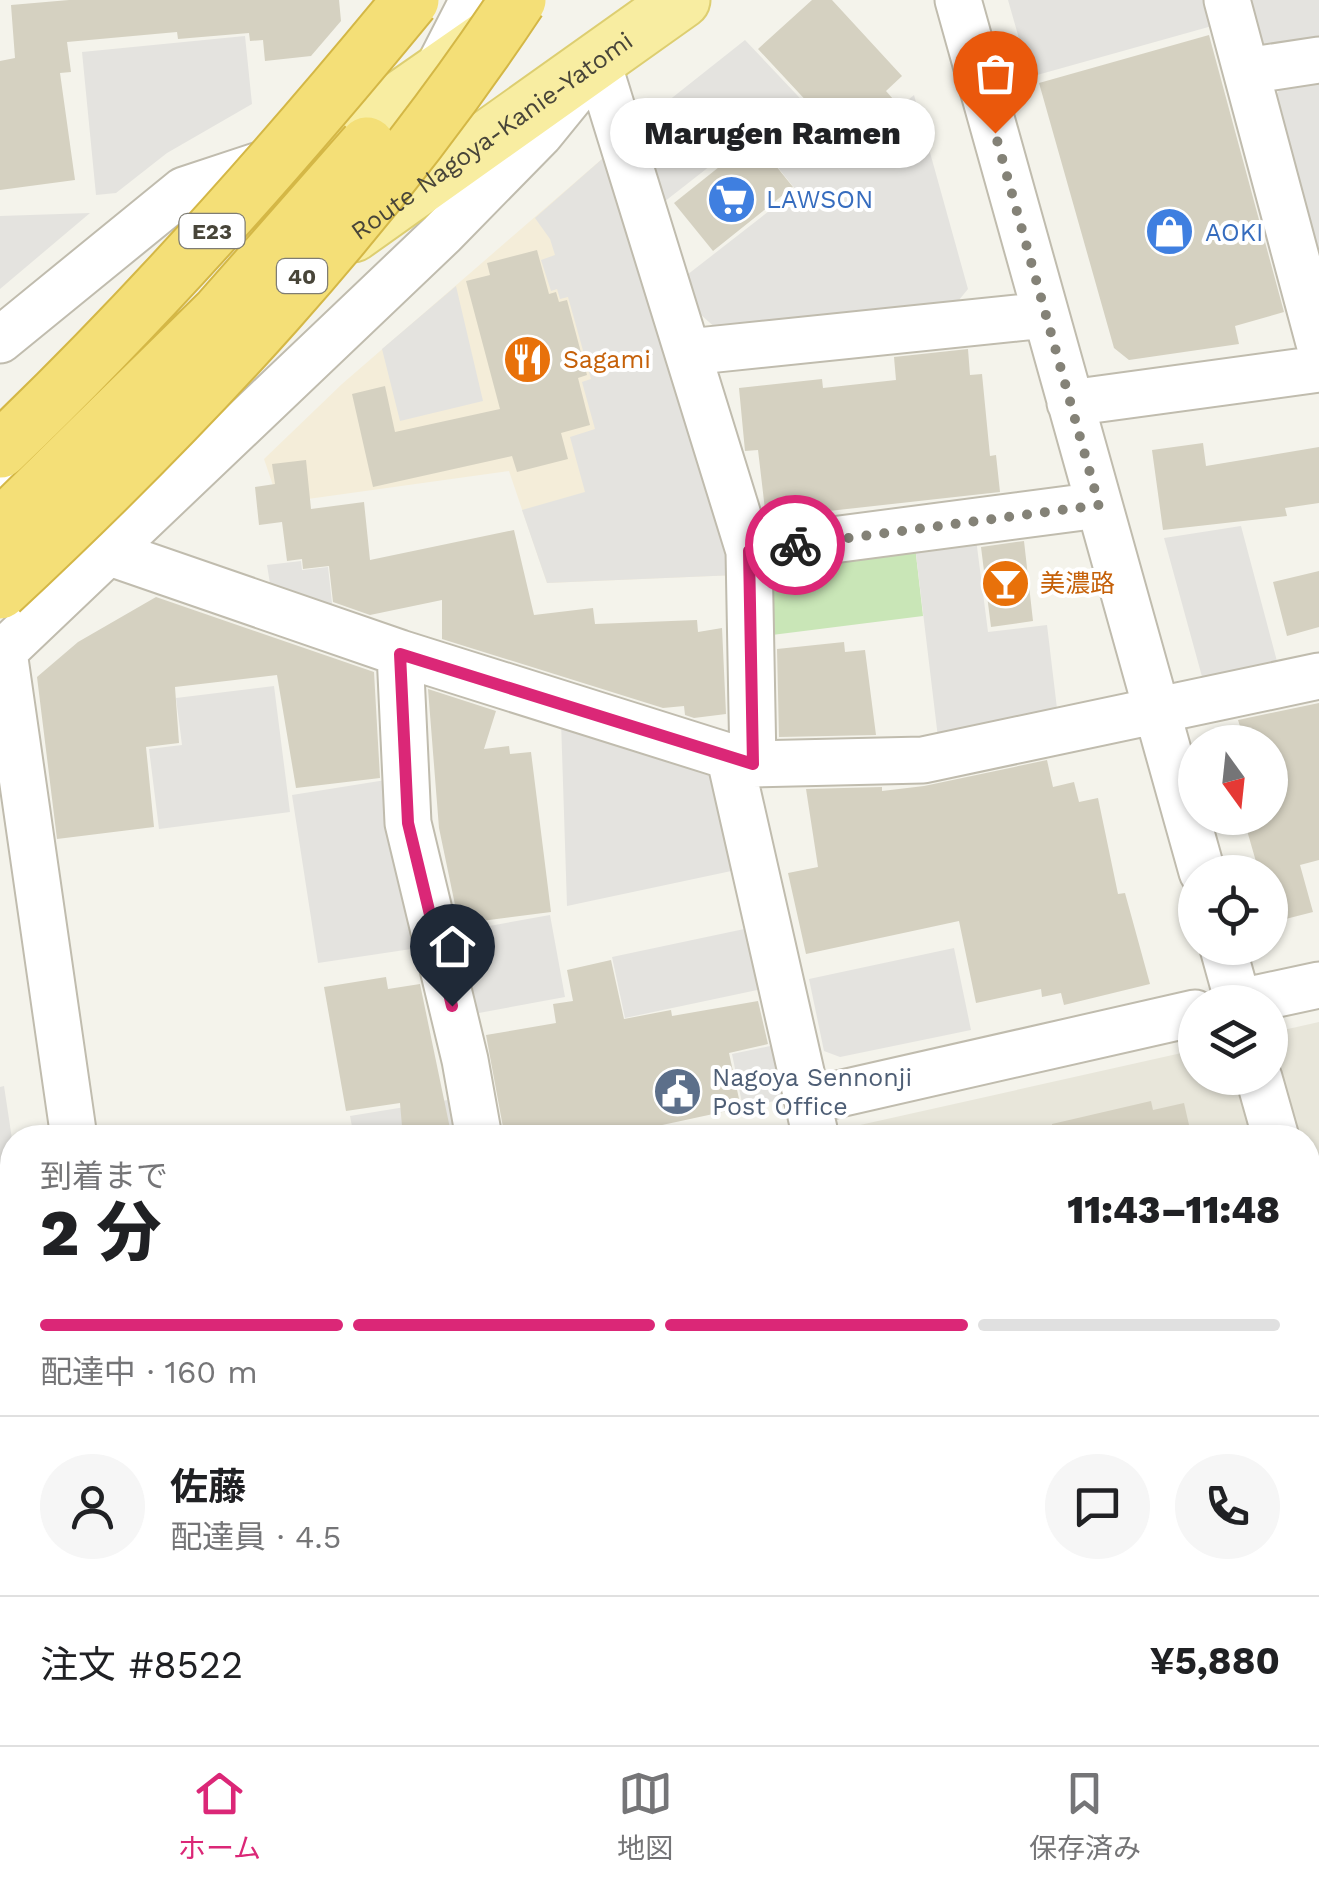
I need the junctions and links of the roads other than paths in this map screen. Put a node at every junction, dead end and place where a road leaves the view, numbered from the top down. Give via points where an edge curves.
1 (411, 0) edge
2 (473, 0) edge
3 (486, 0) edge
4 (518, 0) edge
5 (542, 0) edge
6 (682, 0) edge
7 (958, 0) edge
8 (1227, 0) edge
9 (1319, 60) edge
10 (598, 62) junction
11 (1246, 71) junction
12 (434, 76) junction
13 (338, 141) junction
14 (1046, 315) junction
15 (0, 340) edge
16 (1319, 343) edge
17 (688, 352) junction
18 (1319, 369) edge
19 (1070, 403) junction
20 (0, 416) edge
21 (0, 450) edge
22 (0, 489) edge
23 (1099, 505) junction
24 (13, 540) edge
25 (749, 551) junction
26 (108, 552) junction
27 (0, 591) edge
28 (2, 654) edge
29 (400, 654) junction
30 (1319, 676) edge
31 (1156, 712) junction
32 (741, 762) junction
33 (1197, 855) edge
34 (1319, 984) edge
35 (1288, 991) edge
36 (1178, 1018) edge
37 (1264, 1095) edge
38 (812, 1119) edge
39 (72, 1125) edge
40 (477, 1125) edge
41 (1272, 1125) edge

1 - 21 highway, E23, bridge via 178,270
2 - 12 street
3 - 24 highway, E23, bridge via 326,194
4 - 27 highway, bridge via 422,134 271,317
5 - 12 main road
6 - 10 main road, Route Nagoya-Kanie-Yatomi / 40
7 - 14 street
8 - 11 street
9 - 11 street
10 - 17 street
10 - 24 main road, Route Nagoya-Kanie-Yatomi / 40 via 374,218 272,300
10 - 26 street via 540,134 442,234
11 - 16 street
12 - 13 main road
13 - 15 street via 184,190
13 - 20 main road via 186,253
14 - 17 street
14 - 19 street
17 - 25 street
18 - 19 street
19 - 23 street
22 - 24 street
23 - 25 street
23 - 31 street
24 - 26 street
25 - 32 street
26 - 28 street
26 - 29 street
28 - 39 street
29 - 32 street
29 - 40 street via 408,823
30 - 31 street
31 - 32 street via 923,760
31 - 33 street
32 - 38 street
34 - 35 street
36 - 38 street
37 - 41 street

